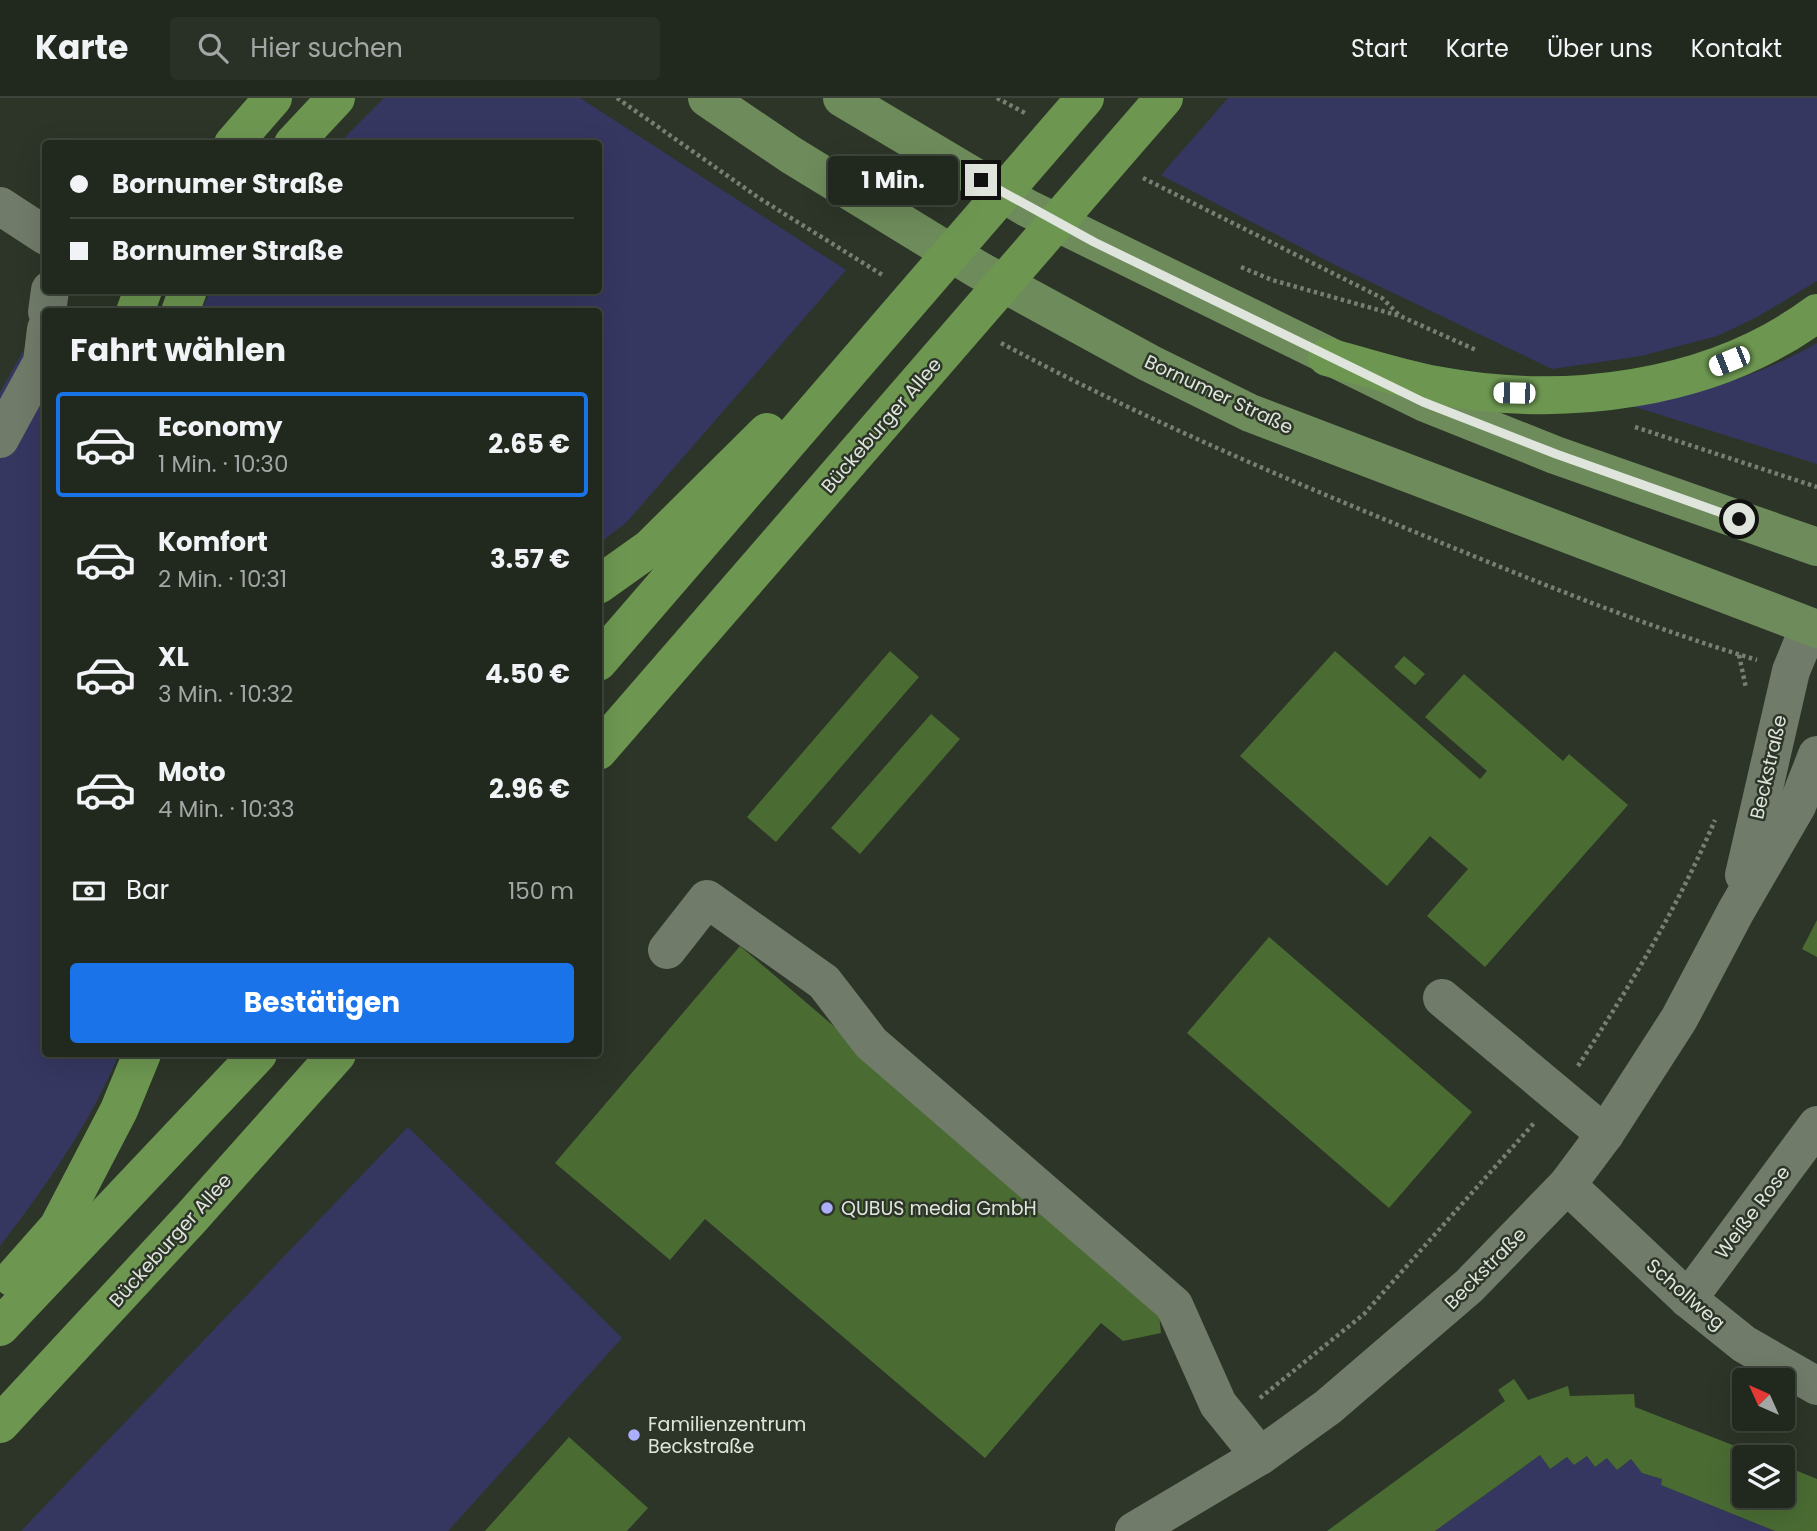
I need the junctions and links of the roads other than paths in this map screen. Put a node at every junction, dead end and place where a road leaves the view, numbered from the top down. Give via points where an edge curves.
1 (273, 98) edge
2 (336, 98) edge
3 (707, 98) edge
4 (842, 98) edge
5 (1085, 98) edge
6 (1160, 103) edge
7 (236, 140) edge
8 (297, 140) edge
9 (0, 206) edge
10 (42, 233) edge
11 (1817, 313) edge
12 (887, 327) junction
13 (1327, 357) junction
14 (42, 362) edge
15 (0, 439) edge
16 (1817, 547) edge
17 (602, 582) edge
18 (1814, 620) edge
19 (602, 657) edge
20 (602, 746) edge
21 (1817, 755) edge
22 (1736, 911) junction
23 (667, 950) dead end
24 (1442, 998) dead end
25 (141, 1057) edge
26 (255, 1057) edge
27 (334, 1057) edge
28 (1817, 1125) edge
29 (1605, 1134) junction
30 (1567, 1185) junction
31 (0, 1293) edge
32 (1688, 1299) junction
33 (0, 1327) edge
34 (1817, 1386) edge
35 (0, 1424) edge
36 (1260, 1457) junction
37 (1134, 1531) edge

1 - 7 highway
2 - 8 highway
3 - 18 main road, Bornumer Straße via 977,269 1250,413
4 - 13 main road via 1027,208
5 - 12 highway
6 - 20 highway, Bückeburger Allee
9 - 10 street
11 - 13 highway via 1748,354 1691,376 1630,388 1560,394 1491,392 1435,385
12 - 17 highway via 792,407 650,548
12 - 19 highway
13 - 16 main road via 1423,402 1556,454
14 - 15 street
18 - 22 street, Beckstraße via 1791,671
21 - 22 street, Beckstraße via 1797,806
22 - 29 street, Beckstraße via 1679,1019
23 - 36 street via 707,899 824,982 871,1042 1174,1305 1218,1404
24 - 29 street
25 - 31 highway via 119,1110 58,1227
26 - 33 highway
27 - 35 highway, Bückeburger Allee
28 - 32 street, Weiße Rose
29 - 30 street, Beckstraße
30 - 32 street, Schollweg
30 - 36 street, Beckstraße via 1450,1303 1367,1376
32 - 34 street, Schollweg via 1744,1344
36 - 37 street, Beckstraße

